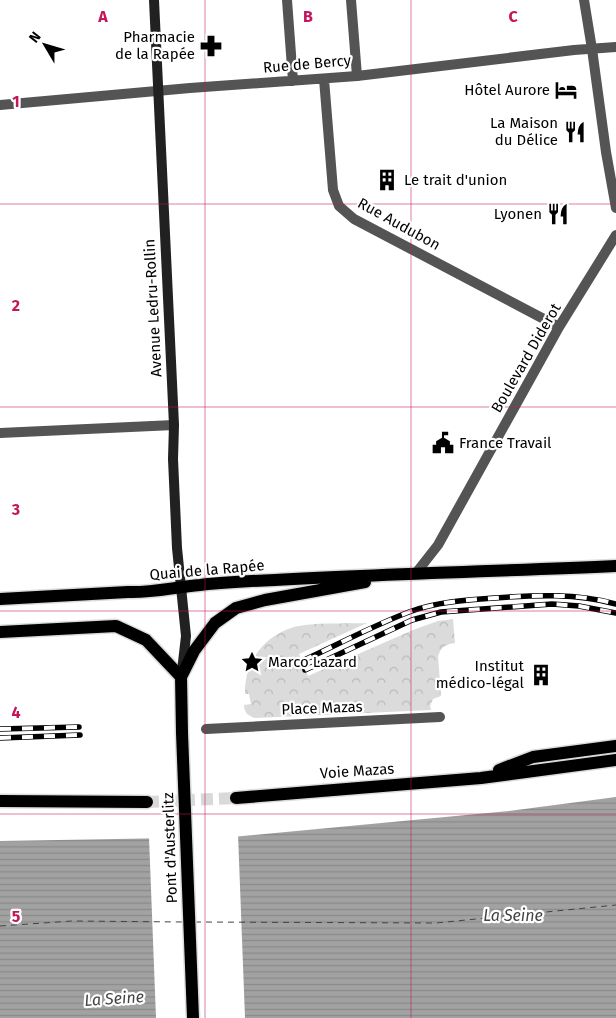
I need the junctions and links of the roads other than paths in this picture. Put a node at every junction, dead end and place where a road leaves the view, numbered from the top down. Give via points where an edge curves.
1 (154, 0) edge
2 (287, 0) edge
3 (351, 0) edge
4 (584, 0) edge
5 (616, 46) edge
6 (592, 49) junction
7 (357, 76) junction
8 (324, 79) junction
9 (293, 81) junction
10 (158, 91) junction
11 (0, 105) edge
12 (616, 208) edge
13 (616, 235) edge
14 (559, 327) junction
15 (174, 425) junction
16 (0, 433) edge
17 (616, 566) edge
18 (416, 573) junction
19 (181, 588) junction
20 (0, 599) edge
21 (184, 615) joint
22 (0, 632) edge
23 (181, 678) junction
24 (440, 716) dead end
25 (206, 729) dead end
26 (616, 746) edge
27 (616, 760) edge
28 (481, 778) junction
29 (236, 798) tunnel mouth
30 (0, 801) edge
31 (148, 802) tunnel mouth
32 (193, 1018) edge

1 - 10 main road, Avenue Ledru-Rollin
2 - 9 street
3 - 7 street
4 - 6 street
5 - 6 street, Rue de Bercy
6 - 7 street, Rue de Bercy
6 - 12 street
7 - 8 street, Rue de Bercy
8 - 9 street, Rue de Bercy
8 - 14 street, Rue Audubon via 334,190 339,206 346,213
9 - 10 street, Rue de Bercy
10 - 11 street, Rue de Bercy
10 - 15 main road, Avenue Ledru-Rollin
13 - 14 street, Boulevard Diderot
14 - 18 street, Boulevard Diderot via 438,545
15 - 16 street
15 - 19 main road, Avenue Ledru-Rollin
17 - 18 main road, Quai de la Rapée
18 - 19 main road, Quai de la Rapée via 213,583
18 - 23 main road, Quai de la Rapée via 239,607 215,622 194,651
19 - 20 main road, Quai de la Rapée
19 - 21 main road, Avenue Ledru-Rollin
21 - 23 main road, Pont d'Austerlitz via 186,636
22 - 23 main road via 116,626 146,640
23 - 32 main road, Pont d'Austerlitz, bridge
24 - 25 street, Place Mazas
26 - 28 main road via 532,757
27 - 28 main road
28 - 29 main road, Voie Mazas
30 - 31 main road

